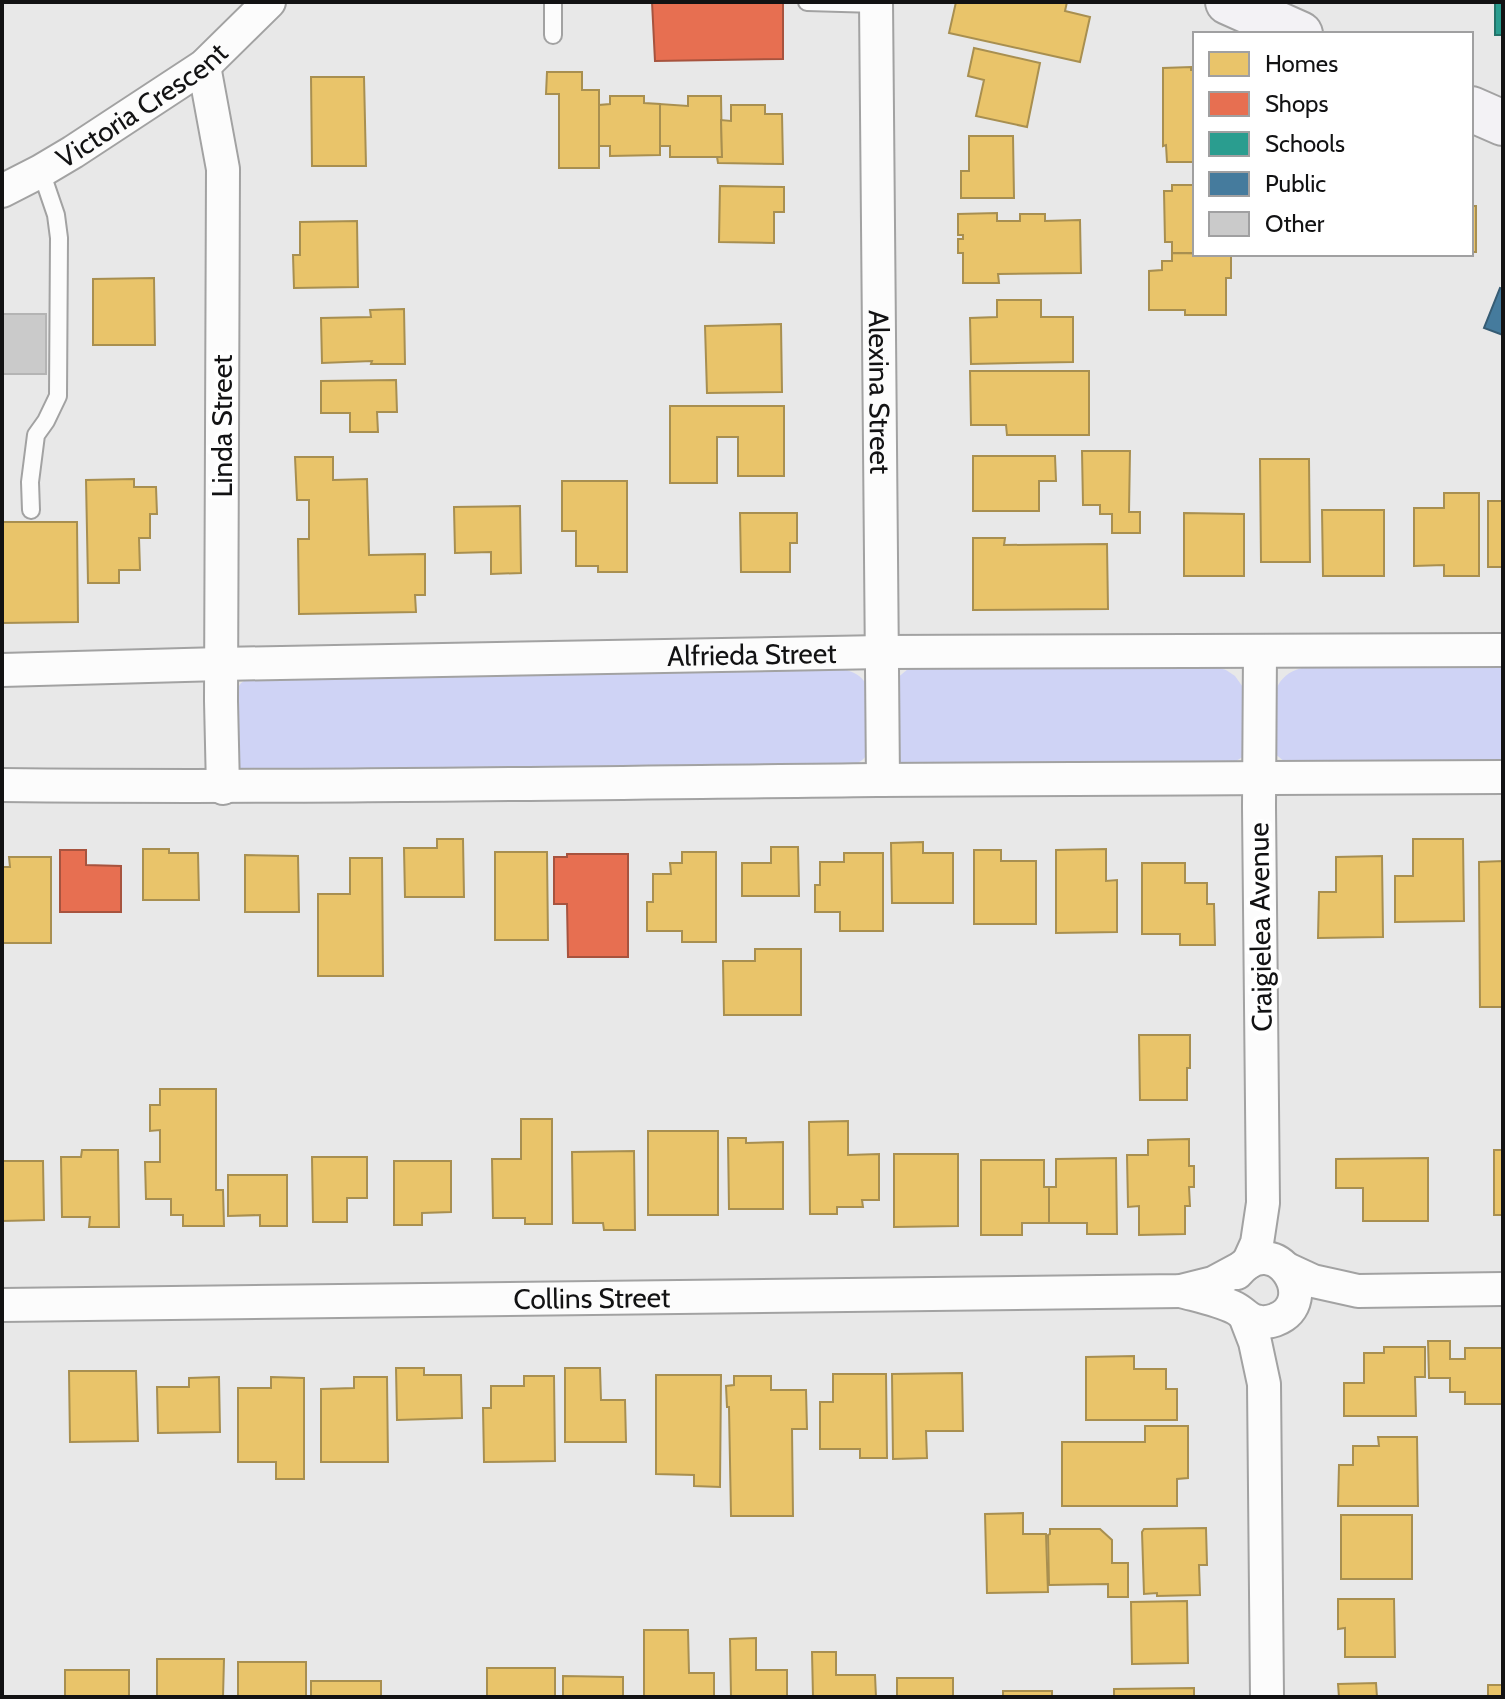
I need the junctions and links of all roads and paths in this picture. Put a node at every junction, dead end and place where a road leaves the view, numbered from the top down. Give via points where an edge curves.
1 (269, 2) edge
2 (553, 2) edge
3 (807, 2) edge
4 (1228, 2) edge
5 (876, 3) edge
6 (1296, 32) edge
7 (553, 35) dead end
8 (204, 66) junction
9 (1473, 110) edge
10 (1503, 123) edge
11 (41, 171) junction
12 (2, 191) edge
13 (31, 510) dead end
14 (1503, 650) edge
15 (882, 652) junction
16 (1260, 652) junction
17 (221, 664) junction
18 (2, 670) edge
19 (1503, 777) edge
20 (1259, 779) junction
21 (883, 780) junction
22 (2, 785) edge
23 (223, 788) junction
24 (1263, 1203) junction
25 (1243, 1266) junction
26 (1286, 1267) junction
27 (1503, 1289) edge
28 (1181, 1291) junction
29 (1358, 1291) junction
30 (2, 1305) edge
31 (1241, 1312) junction
32 (1286, 1312) junction
33 (1264, 1384) junction
34 (1267, 1697) edge

1 - 8 street, Victoria Crescent
2 - 7 lane
3 - 5 lane
4 - 6 street
5 - 15 street, Alexina Street
8 - 11 street, Victoria Crescent
8 - 17 street, Linda Street via 223,169
9 - 10 street
11 - 12 street, Victoria Crescent
11 - 13 lane via 59,238 58,396 36,435
14 - 16 street, Alfrieda Street
15 - 16 street, Alfrieda Street
15 - 17 street, Alfrieda Street
15 - 21 street, Alexina Street
16 - 20 street, Craigielea Avenue
17 - 18 street, Alfrieda Street
17 - 23 street, Linda Street
19 - 20 street
20 - 21 street
20 - 24 street, Craigielea Avenue
21 - 23 street
22 - 23 street
24 - 25 street, Craigielea Avenue via 1257,1243
24 - 26 street, Craigielea Avenue
25 - 26 street via 1266,1258
25 - 28 street, Collins Street via 1213,1283
25 - 31 street via 1232,1289
26 - 29 street via 1313,1281
26 - 32 street via 1295,1288
27 - 29 street
28 - 30 street, Collins Street
28 - 31 street, Collins Street
29 - 32 street
31 - 32 street via 1264,1322
31 - 33 street via 1255,1342
32 - 33 street via 1272,1341
33 - 34 street

